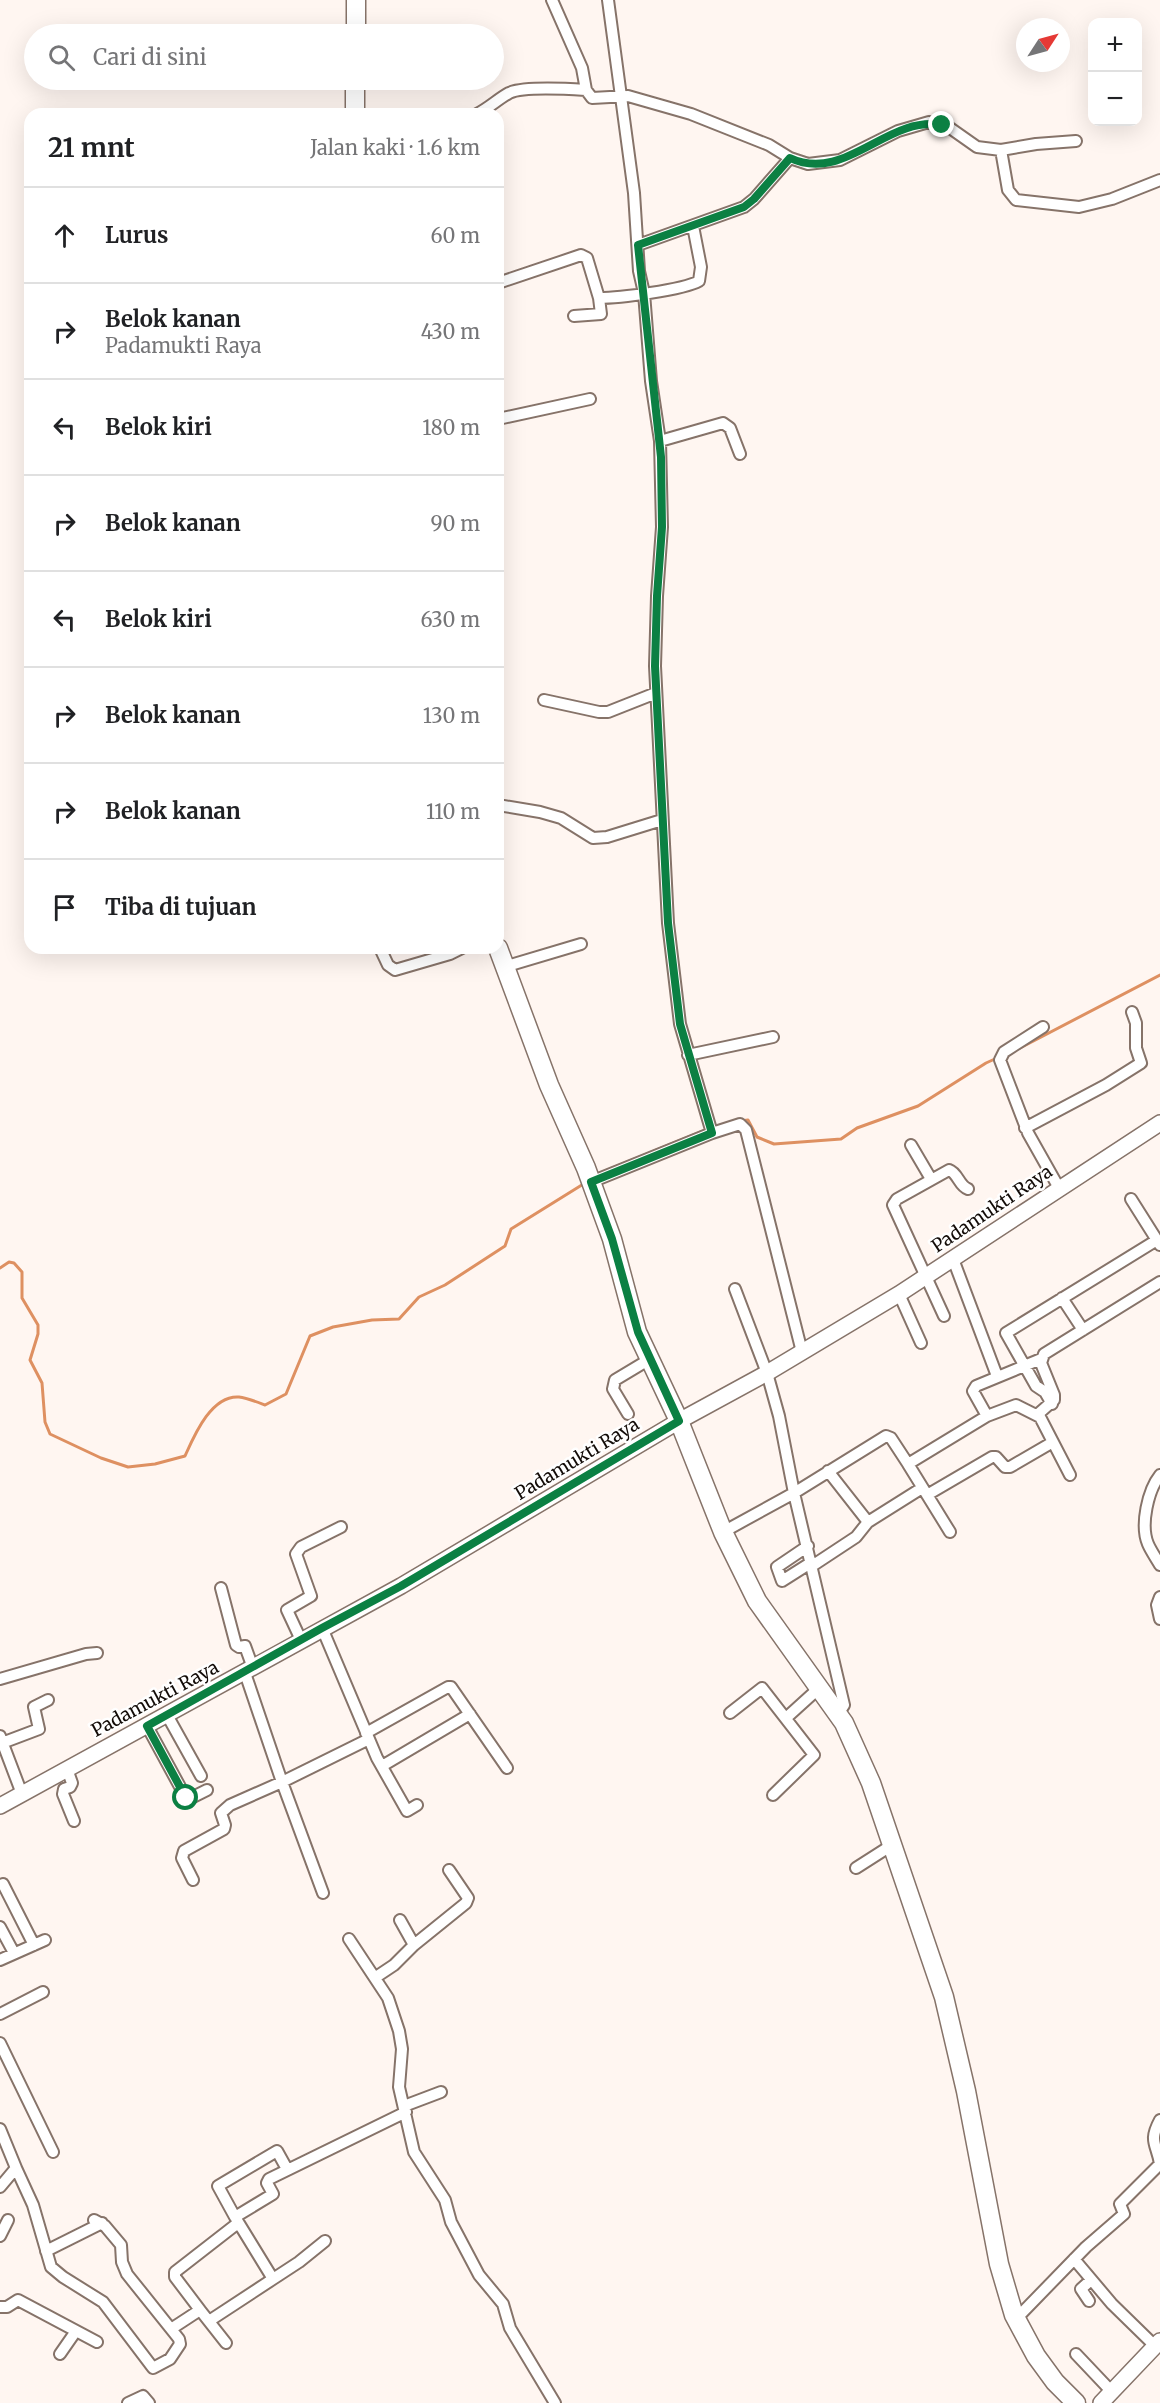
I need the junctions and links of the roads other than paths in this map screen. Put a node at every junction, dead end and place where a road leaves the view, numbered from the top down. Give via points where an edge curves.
1 (356, 0) edge
2 (552, 0) edge
3 (608, 0) edge
4 (356, 24) edge
5 (355, 90) edge
6 (586, 90) junction
7 (620, 98) junction
8 (355, 108) edge
9 (488, 108) edge
10 (1076, 141) dead end
11 (1001, 150) junction
12 (790, 158) junction
13 (1160, 180) edge
14 (693, 226) junction
15 (638, 245) junction
16 (504, 282) edge
17 (644, 293) junction
18 (599, 298) junction
19 (574, 316) dead end
20 (590, 399) dead end
21 (504, 418) edge
22 (660, 441) junction
23 (740, 454) dead end
24 (656, 693) junction
25 (544, 700) dead end
26 (504, 806) edge
27 (662, 820) junction
28 (581, 944) dead end
29 (383, 954) edge
30 (450, 954) edge
31 (500, 954) edge
32 (504, 968) junction
33 (1132, 1012) dead end
34 (1043, 1027) dead end
35 (773, 1038) dead end
36 (688, 1055) junction
37 (1160, 1123) edge
38 (1025, 1128) junction
39 (712, 1133) junction
40 (910, 1145) dead end
41 (931, 1179) junction
42 (591, 1182) junction
43 (1059, 1188) junction
44 (968, 1189) dead end
45 (1131, 1199) dead end
46 (1158, 1242) edge
47 (953, 1259) junction
48 (927, 1276) junction
49 (1160, 1282) edge
50 (735, 1289) dead end
51 (899, 1294) junction
52 (1062, 1298) junction
53 (944, 1316) dead end
54 (1083, 1330) junction
55 (921, 1343) dead end
56 (802, 1352) junction
57 (650, 1359) junction
58 (1041, 1359) junction
59 (1024, 1366) junction
60 (767, 1373) junction
61 (997, 1376) junction
62 (1052, 1404) junction
63 (628, 1414) dead end
64 (1037, 1415) junction
65 (987, 1416) junction
66 (679, 1421) junction
67 (1053, 1442) junction
68 (908, 1464) junction
69 (828, 1472) junction
70 (1070, 1475) dead end
71 (1160, 1475) edge
72 (925, 1491) junction
73 (794, 1493) junction
74 (868, 1522) junction
75 (341, 1527) dead end
76 (723, 1532) junction
77 (950, 1532) dead end
78 (808, 1546) junction
79 (812, 1564) junction
80 (1160, 1565) edge
81 (221, 1588) dead end
82 (1160, 1597) edge
83 (1160, 1618) edge
84 (322, 1628) junction
85 (301, 1640) junction
86 (97, 1653) dead end
87 (249, 1671) junction
88 (0, 1679) edge
89 (818, 1689) junction
90 (48, 1700) dead end
91 (729, 1713) dead end
92 (470, 1714) junction
93 (838, 1714) junction
94 (167, 1715) junction
95 (786, 1718) junction
96 (147, 1726) junction
97 (368, 1736) junction
98 (1, 1739) edge
99 (382, 1766) junction
100 (507, 1768) dead end
101 (67, 1769) junction
102 (201, 1776) dead end
103 (282, 1782) junction
104 (207, 1790) dead end
105 (22, 1794) junction
106 (773, 1795) dead end
107 (417, 1805) dead end
108 (0, 1806) edge
109 (74, 1821) dead end
110 (892, 1845) junction
111 (856, 1868) dead end
112 (449, 1870) dead end
113 (193, 1880) dead end
114 (5, 1883) edge
115 (323, 1893) dead end
116 (400, 1920) dead end
117 (0, 1927) edge
118 (349, 1939) dead end
119 (45, 1940) dead end
120 (34, 1945) junction
121 (414, 1945) junction
122 (14, 1953) junction
123 (0, 1960) edge
124 (376, 1977) junction
125 (43, 1992) dead end
126 (0, 2014) edge
127 (0, 2043) edge
128 (441, 2092) dead end
129 (405, 2109) junction
130 (1160, 2120) edge
131 (0, 2129) edge
132 (53, 2152) dead end
133 (16, 2168) junction
134 (287, 2169) junction
135 (0, 2187) edge
136 (8, 2220) dead end
137 (237, 2220) junction
138 (0, 2236) edge
139 (324, 2241) dead end
140 (46, 2251) junction
141 (1074, 2259) junction
142 (273, 2279) junction
143 (1091, 2280) junction
144 (1089, 2301) dead end
145 (0, 2307) edge
146 (200, 2310) junction
147 (1016, 2319) junction
148 (209, 2321) junction
149 (171, 2329) junction
150 (76, 2331) junction
151 (97, 2342) dead end
152 (226, 2343) dead end
153 (1157, 2344) edge
154 (60, 2354) dead end
155 (1076, 2354) dead end
156 (1106, 2398) edge
157 (128, 2403) edge
158 (149, 2403) edge
159 (555, 2403) edge
160 (1076, 2403) edge

1 - 4 main road
2 - 6 street via 582,68
3 - 7 street
5 - 8 main road
6 - 7 street via 592,98
6 - 9 street via 511,92
7 - 12 street via 628,96 691,114 769,145
7 - 15 street
10 - 11 street
11 - 12 street via 977,147 950,128 929,122 898,131 840,160 808,164
11 - 13 street via 1008,190 1016,200 1079,207
12 - 14 street via 744,207
14 - 15 street
14 - 17 street via 700,279
15 - 17 street
16 - 18 street via 581,255 587,258
17 - 18 street
17 - 22 street
18 - 19 street via 601,314
20 - 21 street
22 - 23 street via 723,423 730,428
22 - 24 street via 662,527
24 - 25 street via 608,712
24 - 27 street
26 - 27 street via 561,818 593,838
27 - 36 street via 668,923 680,1024
28 - 32 street
29 - 30 street via 395,970
31 - 32 main road
32 - 42 main road
33 - 38 street via 1141,1063
34 - 38 street via 1000,1056
35 - 36 street
36 - 39 street
37 - 43 street, Padamukti Raya
38 - 43 street
39 - 42 street
39 - 56 street via 740,1124 746,1130
40 - 41 street
41 - 44 street via 951,1170
41 - 48 street via 893,1205
42 - 57 main road
43 - 47 street, Padamukti Raya
45 - 46 street
46 - 52 street
47 - 48 street, Padamukti Raya
47 - 61 street
48 - 51 street, Padamukti Raya
48 - 53 street
49 - 54 street
50 - 60 street
51 - 55 street
51 - 56 street, Padamukti Raya
52 - 54 street
52 - 59 street via 1006,1333
54 - 58 street
56 - 60 street, Padamukti Raya
57 - 63 street via 615,1380 613,1389
57 - 66 main road
58 - 59 street
58 - 62 street via 1054,1395
59 - 61 street
59 - 62 street
60 - 66 street, Padamukti Raya
60 - 73 street
61 - 65 street via 974,1389
62 - 64 street
64 - 65 street via 1016,1405
64 - 67 street
65 - 68 street
66 - 76 main road
66 - 84 street, Padamukti Raya via 401,1586
67 - 70 street
67 - 72 street via 1010,1467 992,1457
68 - 69 street via 886,1436
68 - 72 street
69 - 73 street
69 - 74 street
71 - 80 street via 1154,1482 1145,1521 1147,1542
72 - 74 street
72 - 77 street
73 - 76 street
73 - 78 street
74 - 79 street via 859,1535
75 - 85 street via 301,1547 296,1554 311,1596 288,1610
76 - 89 main road via 757,1602
78 - 79 street
78 - 79 street via 777,1567 782,1581
79 - 93 street via 844,1705
81 - 87 street via 236,1645 245,1646
82 - 83 street
84 - 85 street, Padamukti Raya
84 - 97 street
85 - 87 street, Padamukti Raya
86 - 88 street
87 - 94 street, Padamukti Raya
87 - 103 street
89 - 93 main road
89 - 95 street
90 - 98 street via 33,1707 39,1729
91 - 95 street via 762,1688
92 - 97 street via 449,1687
92 - 99 street
92 - 100 street
93 - 110 main road via 872,1783
94 - 96 street, Padamukti Raya
94 - 102 street
95 - 106 street via 815,1757
96 - 101 street, Padamukti Raya
96 - 104 street via 185,1796 191,1798
97 - 99 street
97 - 103 street
98 - 105 street
99 - 107 street via 407,1811
101 - 105 street, Padamukti Raya
101 - 109 street via 72,1784 63,1794
103 - 113 street via 230,1805 221,1813 224,1829 184,1851 182,1858
103 - 115 street
105 - 108 street, Padamukti Raya
110 - 111 street
110 - 147 main road via 944,1997 999,2264
112 - 121 street via 468,1898 466,1903
114 - 120 street
116 - 121 street
117 - 122 street
118 - 124 street
119 - 120 street
120 - 122 street
121 - 124 street
122 - 123 street
124 - 129 street via 399,2031 399,2075
125 - 126 street
127 - 132 street
128 - 129 street
129 - 134 street
129 - 159 street via 414,2152 445,2200 451,2222 479,2275 503,2304 510,2328
130 - 141 street via 1153,2137 1160,2164 1120,2204 1124,2214
131 - 133 street
133 - 135 street
133 - 140 street via 33,2205
134 - 137 street via 268,2180 273,2194
134 - 137 street via 277,2151 218,2186
136 - 138 street
137 - 142 street
137 - 146 street via 174,2273
139 - 142 street
140 - 149 street via 98,2222 121,2245 127,2274
140 - 149 street via 56,2272 108,2307 153,2368 170,2359 180,2344
141 - 143 street
141 - 147 street
142 - 148 street
143 - 144 street via 1081,2289
143 - 153 street
145 - 150 street via 18,2300
146 - 148 street
146 - 149 street
147 - 160 main road via 1036,2356
148 - 152 street
150 - 151 street
150 - 154 street
153 - 156 street
155 - 156 street
157 - 158 street via 143,2396

